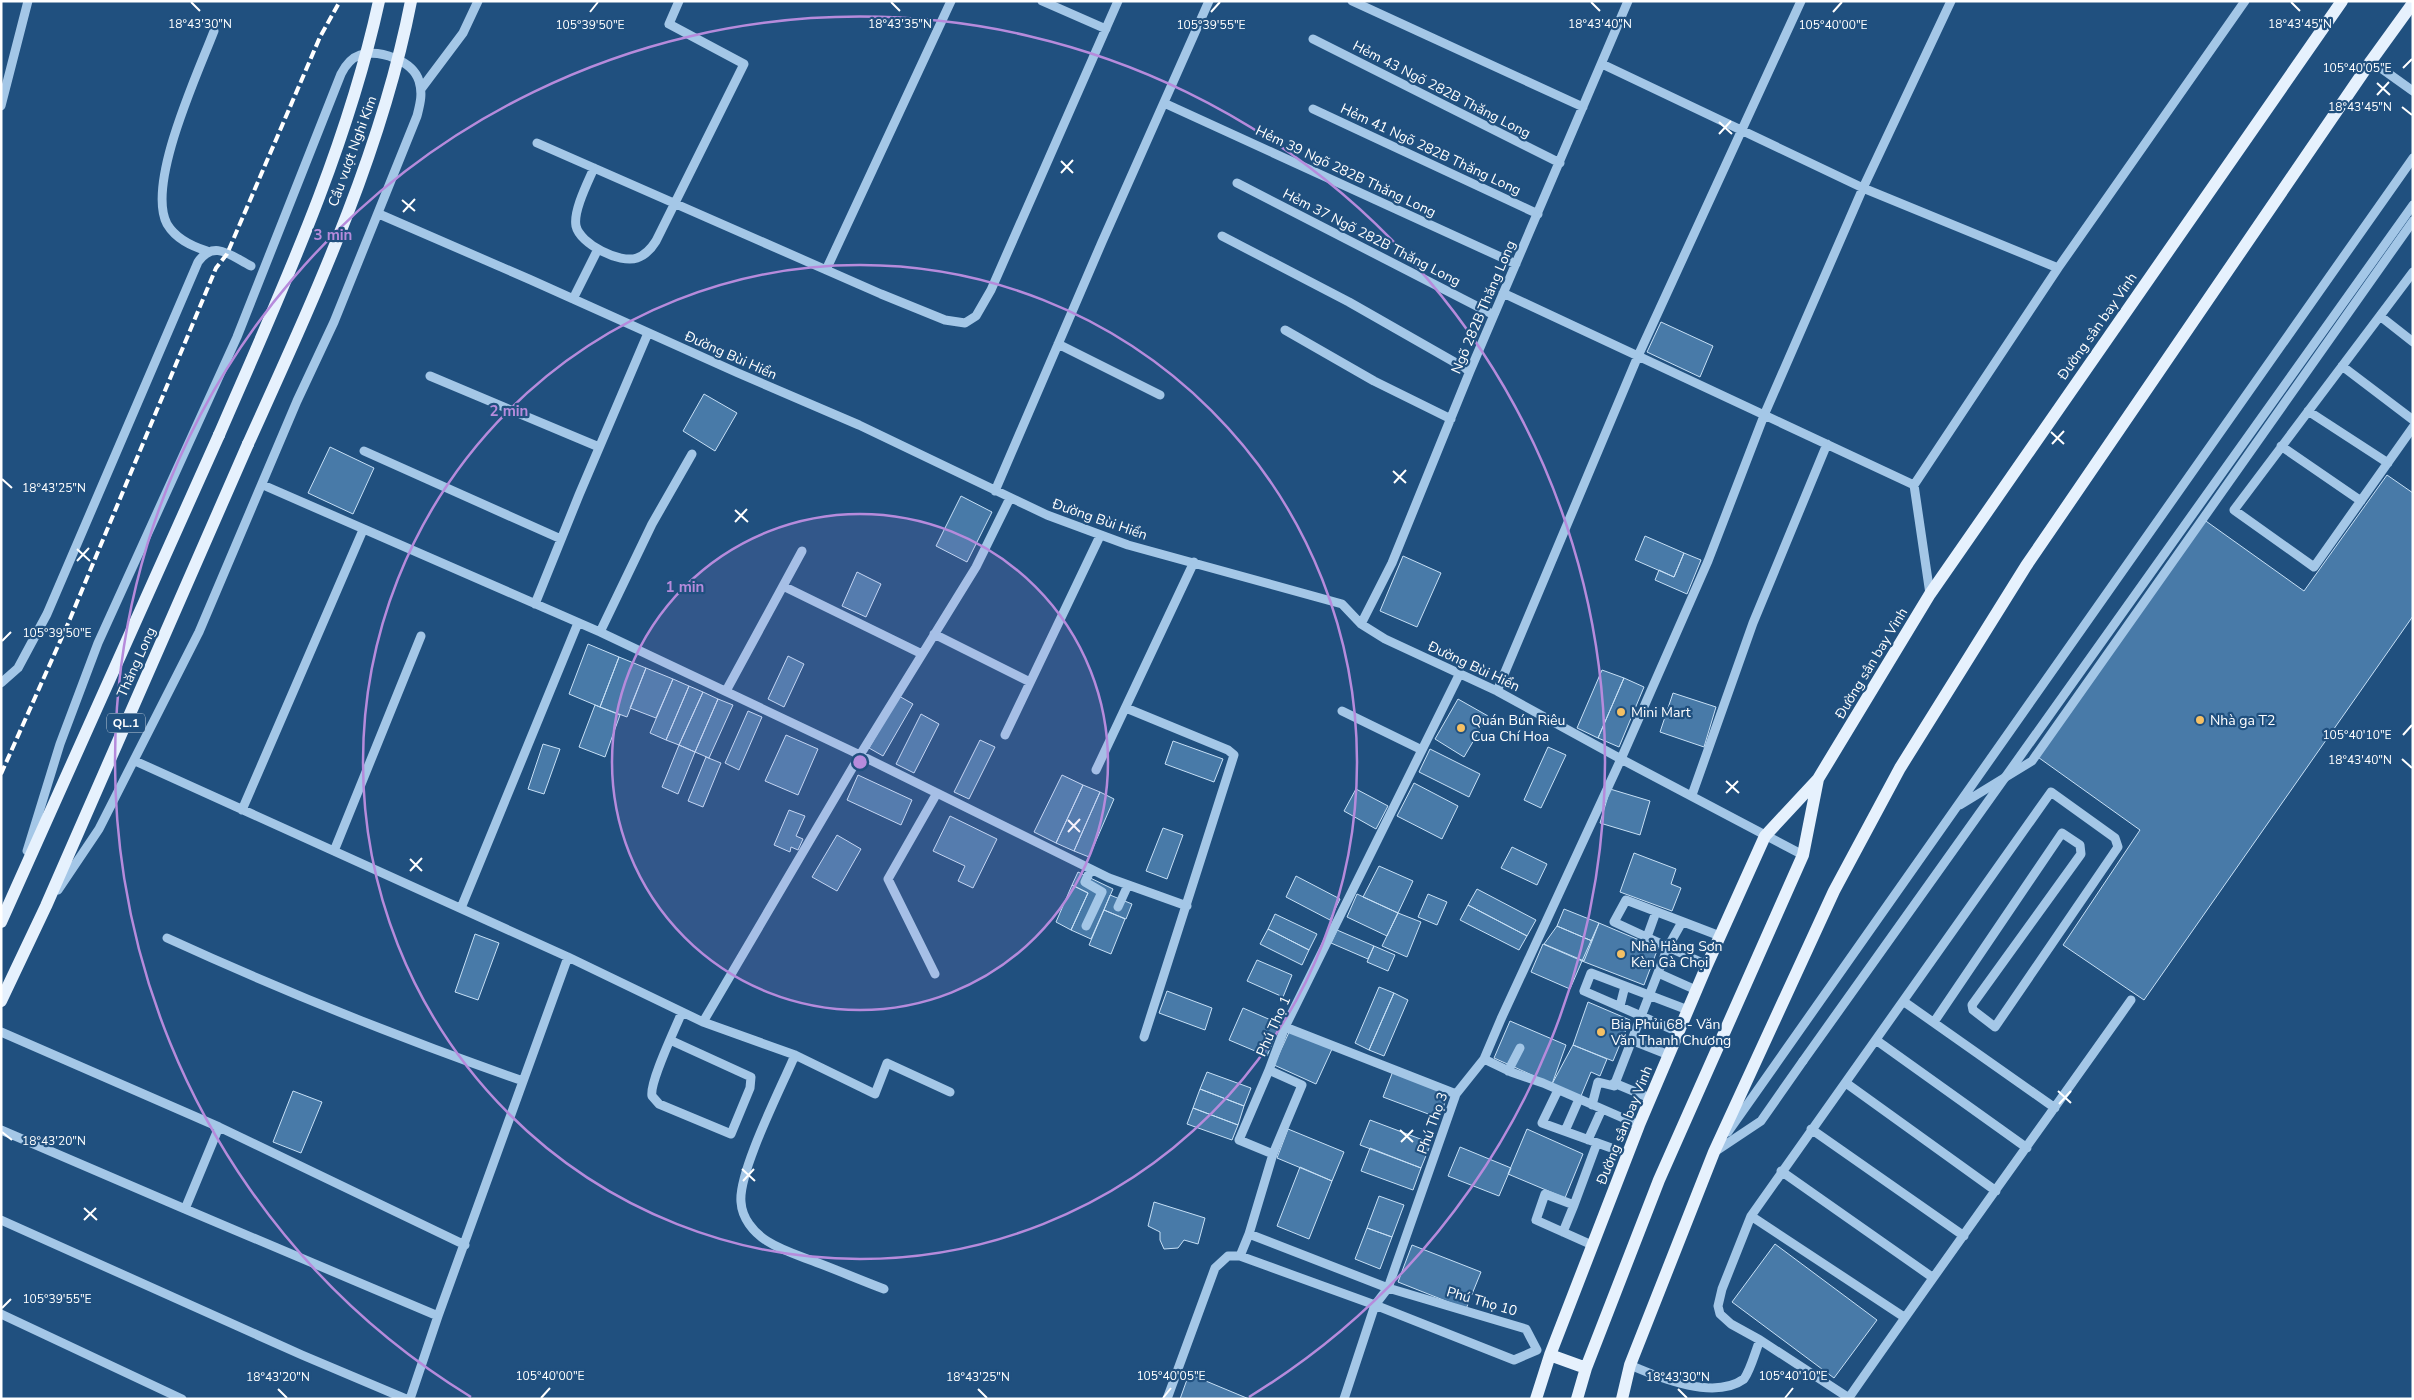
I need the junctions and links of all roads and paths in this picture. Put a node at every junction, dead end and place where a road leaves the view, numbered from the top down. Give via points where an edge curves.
1 (28, 1) edge
2 (379, 1) edge
3 (411, 1) edge
4 (478, 1) edge
5 (679, 1) edge
6 (951, 1) edge
7 (1042, 1) edge
8 (1118, 1) edge
9 (1209, 1) edge
10 (1352, 1) edge
11 (1628, 1) edge
12 (1801, 1) edge
13 (1951, 1) edge
14 (2245, 1) edge
15 (2342, 1) edge
16 (2413, 2) edge
17 (1106, 29) junction
18 (214, 31) dead end
19 (1312, 39) dead end
20 (2371, 60) junction
21 (1602, 64) junction
22 (421, 89) junction
23 (2413, 91) edge
24 (1164, 103) junction
25 (1, 106) edge
26 (1583, 107) junction
27 (1314, 109) dead end
28 (1741, 132) junction
29 (537, 143) dead end
30 (2413, 158) edge
31 (1560, 163) junction
32 (594, 168) junction
33 (1237, 183) dead end
34 (1863, 188) junction
35 (675, 204) junction
36 (2413, 205) edge
37 (379, 214) junction
38 (1538, 214) junction
39 (2413, 222) edge
40 (1222, 236) dead end
41 (598, 249) junction
42 (207, 251) junction
43 (1516, 264) junction
44 (251, 266) dead end
45 (2058, 268) junction
46 (826, 270) junction
47 (2413, 272) edge
48 (1504, 293) junction
49 (574, 299) junction
50 (1494, 315) junction
51 (2380, 316) junction
52 (1285, 330) dead end
53 (648, 333) junction
54 (2413, 342) edge
55 (1058, 344) junction
56 (1638, 356) junction
57 (2342, 366) junction
58 (1470, 371) junction
59 (430, 376) dead end
60 (1160, 395) dead end
61 (2308, 410) junction
62 (1765, 414) junction
63 (1451, 419) junction
64 (2413, 420) edge
65 (2413, 427) edge
66 (219, 435) joint
67 (248, 444) joint
68 (1827, 444) junction
69 (2281, 446) junction
70 (600, 447) junction
71 (364, 451) dead end
72 (692, 454) dead end
73 (2388, 462) junction
74 (262, 485) junction
75 (1914, 485) junction
76 (995, 491) junction
77 (1010, 498) junction
78 (2361, 501) junction
79 (363, 530) junction
80 (1100, 536) junction
81 (561, 539) junction
82 (802, 551) dead end
83 (1194, 562) junction
84 (783, 586) junction
85 (1930, 594) junction
86 (535, 604) junction
87 (578, 623) junction
88 (1361, 624) junction
89 (600, 632) junction
90 (934, 634) junction
91 (421, 636) dead end
92 (922, 654) junction
93 (1460, 673) junction
94 (1030, 682) junction
95 (1, 683) edge
96 (1497, 690) junction
97 (726, 691) junction
98 (1126, 708) junction
99 (1342, 711) dead end
100 (1005, 735) dead end
101 (1422, 750) junction
102 (860, 755) junction
103 (1621, 759) junction
104 (135, 761) junction
105 (1096, 770) dead end
106 (1818, 779) junction
107 (937, 793) junction
108 (1692, 795) junction
109 (1955, 808) junction
110 (242, 810) junction
111 (1765, 836) junction
112 (334, 851) junction
113 (1803, 854) junction
114 (1091, 869) junction
115 (1128, 886) junction
116 (15, 892) junction
117 (46, 906) junction
118 (1187, 906) junction
119 (1118, 907) dead end
120 (460, 908) junction
121 (1656, 912) junction
122 (1, 922) edge
123 (1682, 922) junction
124 (1086, 926) dead end
125 (1720, 936) junction
126 (1647, 937) junction
127 (167, 938) dead end
128 (1668, 947) junction
129 (568, 957) junction
130 (1707, 965) junction
131 (1658, 973) junction
132 (935, 974) dead end
133 (1625, 986) junction
134 (1696, 990) junction
135 (1650, 994) junction
136 (2131, 1000) dead end
137 (1, 1001) edge
138 (1903, 1001) junction
139 (1620, 1006) junction
140 (1688, 1010) junction
141 (682, 1012) junction
142 (1641, 1015) junction
143 (703, 1022) junction
144 (1934, 1022) junction
145 (1285, 1027) junction
146 (1, 1032) edge
147 (1678, 1032) junction
148 (1144, 1037) dead end
149 (670, 1040) junction
150 (1632, 1040) junction
151 (1876, 1040) junction
152 (1520, 1048) dead end
153 (795, 1055) junction
154 (1669, 1055) junction
155 (1484, 1059) junction
156 (1269, 1070) junction
157 (1508, 1071) junction
158 (523, 1081) junction
159 (1846, 1083) junction
160 (1614, 1084) junction
161 (1558, 1090) junction
162 (950, 1092) dead end
163 (1456, 1094) junction
164 (1650, 1098) junction
165 (1580, 1099) junction
166 (1592, 1105) junction
167 (2055, 1108) junction
168 (1602, 1109) junction
169 (1639, 1124) junction
170 (219, 1127) junction
171 (1811, 1129) junction
172 (1, 1130) edge
173 (1565, 1131) junction
174 (1593, 1141) junction
175 (2027, 1148) junction
176 (1714, 1152) junction
177 (1273, 1154) junction
178 (1628, 1154) junction
179 (1781, 1172) junction
180 (1996, 1191) junction
181 (1574, 1205) junction
182 (185, 1209) junction
183 (1751, 1216) junction
184 (1, 1220) edge
185 (1563, 1232) junction
186 (1250, 1234) junction
187 (1964, 1236) junction
188 (465, 1244) junction
189 (1592, 1245) junction
190 (1240, 1256) junction
191 (1932, 1277) junction
192 (1388, 1288) junction
193 (884, 1289) dead end
194 (1375, 1305) junction
195 (1, 1314) edge
196 (438, 1316) junction
197 (1904, 1317) junction
198 (1760, 1340) junction
199 (1537, 1350) junction
200 (1550, 1355) junction
201 (1630, 1365) junction
202 (1586, 1368) junction
203 (1848, 1398) edge
204 (182, 1399) edge
205 (406, 1399) edge
206 (410, 1399) edge
207 (1167, 1399) edge
208 (1344, 1399) edge
209 (1536, 1399) edge
210 (1577, 1399) edge
211 (1622, 1399) edge

1 - 25 street
2 - 66 main road, Cầu vượt Nghi Kim, bridge via 354,95 320,194
3 - 67 main road, Cầu vượt Nghi Kim / QL.1, bridge via 392,85 366,165
4 - 22 street via 463,33
5 - 35 street via 669,24 744,64
6 - 46 street
7 - 17 street
8 - 17 street
9 - 24 street
10 - 26 street
11 - 21 street, Ngõ 282B Thăng Long
12 - 28 street
13 - 34 street, Phú Thọ 3
14 - 45 street
15 - 85 main road, Đường sân bay Vinh
16 - 20 main road
17 - 46 street via 1023,220 976,316 965,323 945,320
18 - 42 street via 175,138 162,181 161,196 164,216 171,230 191,246
19 - 31 street, Hẻm 43 Ngõ 282B Thăng Long
20 - 23 street
20 - 176 main road via 2026,566 1900,768 1834,891
21 - 26 street, Ngõ 282B Thăng Long
21 - 28 street
22 - 37 street via 417,116
22 - 116 street via 416,73 406,64 374,54 358,56 348,62 341,74 238,337 91,659 60,744
24 - 43 street, Hẻm 39 Ngõ 282B Thăng Long
24 - 55 street
26 - 31 street, Ngõ 282B Thăng Long
27 - 38 street, Hẻm 41 Ngõ 282B Thăng Long
28 - 34 street
28 - 56 street
29 - 32 street
30 - 109 street
31 - 38 street, Ngõ 282B Thăng Long
32 - 35 street
32 - 41 street via 580,204 576,226 582,237
33 - 50 street, Hẻm 37 Ngõ 282B Thăng Long
34 - 45 street
34 - 62 street, Phú Thọ 3
35 - 41 street via 646,254 627,260
35 - 46 street
36 - 176 street, bridge via 1761,1121
37 - 49 street, Đường Bùi Hiển
37 - 74 street
38 - 43 street, Ngõ 282B Thăng Long
39 - 109 street via 2032,760
40 - 58 street via 1350,302
41 - 49 street
42 - 44 street via 215,249
42 - 95 street via 198,262 38,635 18,668
43 - 48 street, Ngõ 282B Thăng Long
45 - 75 street
47 - 51 street
48 - 50 street, Ngõ 282B Thăng Long
48 - 56 street
49 - 53 street, Đường Bùi Hiển
50 - 58 street, Ngõ 282B Thăng Long
51 - 54 street
51 - 57 street
52 - 63 street via 1374,382
53 - 70 street
53 - 76 street, Đường Bùi Hiển via 859,425
55 - 60 street
55 - 76 street
56 - 62 street
56 - 96 street
57 - 61 street
57 - 64 street
58 - 63 street, Ngõ 282B Thăng Long
59 - 70 street
61 - 69 street
61 - 73 street
62 - 68 street
62 - 103 street, Phú Thọ 3 via 1708,562
63 - 88 street, Ngõ 282B Thăng Long via 1392,562
65 - 73 street
66 - 116 main road, Thăng Long / QL.1
67 - 117 main road, Thăng Long / QL.1
68 - 75 street
68 - 108 street via 1753,623
69 - 78 street
69 - 78 street via 2234,510 2314,567
70 - 81 street
71 - 81 street
72 - 89 street via 652,524
73 - 78 street
74 - 79 street
74 - 104 street via 199,632
75 - 85 street
76 - 77 street, Đường Bùi Hiển
77 - 80 street, Đường Bùi Hiển
77 - 90 street via 976,567
79 - 86 street
79 - 110 street
80 - 83 street, Đường Bùi Hiển
80 - 94 street
81 - 86 street
82 - 84 street
83 - 88 street, Đường Bùi Hiển via 1342,604
83 - 98 street
84 - 92 street
84 - 97 street
85 - 106 main road, Đường sân bay Vinh
86 - 87 street
87 - 89 street
87 - 120 street
88 - 93 street, Đường Bùi Hiển via 1385,639
89 - 97 street
90 - 92 street
90 - 94 street
91 - 112 street
92 - 102 street
93 - 96 street, Đường Bùi Hiển
93 - 101 street, Phú Thọ 1
94 - 100 street
96 - 103 street, Đường Bùi Hiển
97 - 102 street
98 - 105 street
98 - 118 street via 1228,750 1234,756 1200,856
99 - 101 street
101 - 145 street, Phú Thọ 1
102 - 107 street
102 - 143 street
103 - 108 street, Đường Bùi Hiển
103 - 155 street, Phú Thọ 3
104 - 110 street
104 - 117 street via 99,829
106 - 111 main road, Đường sân bay Vinh
106 - 113 main road
107 - 114 street
107 - 132 street via 888,879
108 - 111 street, Đường Bùi Hiển
109 - 176 street
110 - 112 street
111 - 113 street, Đường Bùi Hiển
111 - 125 main road, Đường sân bay Vinh
112 - 120 street
113 - 202 main road via 1659,1180
114 - 115 street
114 - 124 street via 1085,882 1102,892
115 - 118 street
115 - 119 street
116 - 122 main road, Thăng Long / QL.1
117 - 137 main road, Thăng Long / QL.1
118 - 148 street
120 - 129 street
121 - 123 street
121 - 126 street
121 - 126 street via 1626,900 1614,922
123 - 125 street
123 - 128 street
125 - 130 main road, Đường sân bay Vinh
126 - 128 street
127 - 158 street via 262,980
128 - 130 street
128 - 131 street
129 - 141 street
129 - 158 street
130 - 134 main road, Đường sân bay Vinh
131 - 134 street
131 - 135 street
133 - 135 street
133 - 139 street
133 - 139 street via 1591,973 1584,991
134 - 140 main road, Đường sân bay Vinh
135 - 140 street
135 - 142 street
136 - 167 street
138 - 144 street
138 - 144 street via 2051,792 2115,838 2118,847 1994,1027 1973,1010 1972,1005 2081,854 2080,845 2062,833
138 - 151 street
139 - 142 street
140 - 147 main road, Đường sân bay Vinh
141 - 143 street
141 - 149 street
142 - 147 street
142 - 150 street
143 - 153 street
144 - 167 street
145 - 156 street, Phú Thọ 1
145 - 163 street
146 - 170 street
147 - 154 main road, Đường sân bay Vinh
149 - 149 street via 654,1081 652,1096 659,1104 731,1134 750,1088 751,1077
150 - 154 street
150 - 160 street
151 - 159 street
151 - 175 street
152 - 157 street
153 - 162 street via 875,1094 888,1063
153 - 193 street via 743,1180 742,1210 746,1222 778,1248
154 - 164 main road, Đường sân bay Vinh
155 - 157 street
155 - 163 street, Phú Thọ 3
156 - 177 street, Phú Thọ 1 via 1302,1085
156 - 177 street via 1239,1140
157 - 161 street
158 - 188 street
159 - 171 street
159 - 180 street
160 - 164 street
160 - 166 street via 1598,1082
161 - 165 street
161 - 173 street via 1542,1123
163 - 192 street, Phú Thọ 3
164 - 169 main road, Đường sân bay Vinh
165 - 166 street
165 - 173 street
166 - 168 street
167 - 175 street
168 - 169 street
168 - 174 street
169 - 178 main road, Đường sân bay Vinh
170 - 182 street
170 - 188 street
171 - 179 street
171 - 187 street
172 - 182 street
173 - 174 street
174 - 178 street
174 - 181 street
175 - 180 street
176 - 201 main road
177 - 186 street, Phú Thọ 1
178 - 189 main road, Đường sân bay Vinh
179 - 183 street
179 - 191 street
180 - 187 street
181 - 185 street
181 - 185 street via 1545,1194 1536,1220
182 - 196 street
183 - 197 street
183 - 198 street via 1718,1306 1725,1320
184 - 205 street
185 - 189 street
186 - 190 street, Phú Thọ 1
186 - 192 street, Phú Thọ 10
187 - 191 street
188 - 196 street
189 - 200 main road, Đường sân bay Vinh
190 - 194 street
190 - 207 street via 1228,1256 1216,1268
191 - 197 street
192 - 194 street, Phú Thọ 3
192 - 199 street, Phú Thọ 10 via 1526,1329
194 - 199 street via 1514,1360
194 - 208 street, Phú Thọ 3
195 - 204 street
196 - 206 street
197 - 203 street
198 - 201 street via 1745,1378 1727,1393 1713,1396 1692,1393
198 - 203 street
199 - 200 street
200 - 202 main road
200 - 209 main road, Đường sân bay Vinh
201 - 211 main road
202 - 210 main road

